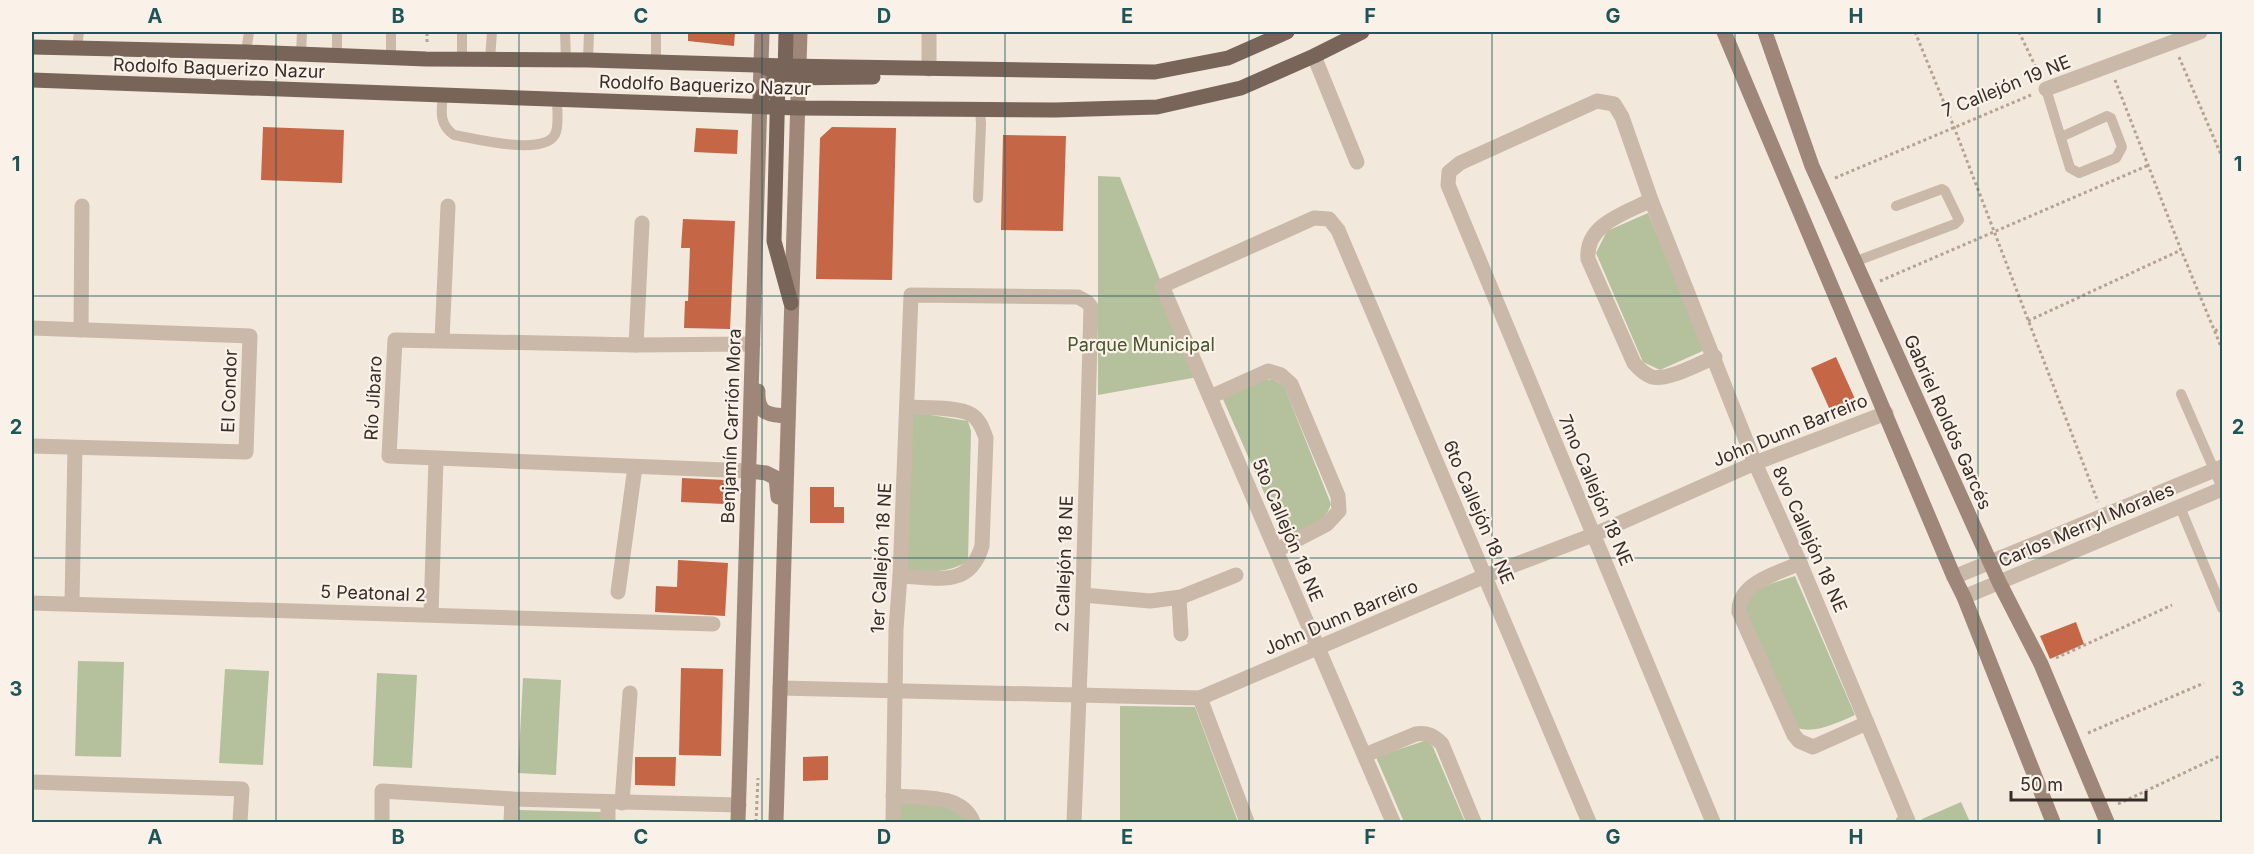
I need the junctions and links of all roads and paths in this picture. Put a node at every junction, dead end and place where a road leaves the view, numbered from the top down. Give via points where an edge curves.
1 (79, 32) edge
2 (249, 32) edge
3 (302, 32) edge
4 (337, 32) edge
5 (391, 32) edge
6 (462, 32) edge
7 (492, 32) edge
8 (565, 32) edge
9 (589, 32) edge
10 (656, 32) edge
11 (762, 32) edge
12 (786, 32) edge
13 (800, 32) edge
14 (929, 32) edge
15 (1287, 32) edge
16 (1362, 32) edge
17 (1724, 32) edge
18 (1765, 32) edge
19 (1915, 32) edge
20 (2019, 32) edge
21 (2200, 32) edge
22 (2173, 42) junction
23 (32, 47) edge
24 (76, 48) junction
25 (246, 52) junction
26 (301, 54) junction
27 (338, 56) junction
28 (1314, 56) junction
29 (391, 57) junction
30 (462, 59) junction
31 (490, 59) junction
32 (566, 60) junction
33 (588, 60) junction
34 (656, 61) junction
35 (761, 65) junction
36 (2109, 66) junction
37 (929, 69) junction
38 (789, 74) junction
39 (32, 80) edge
40 (2046, 89) junction
41 (443, 95) junction
42 (557, 99) junction
43 (761, 102) junction
44 (1614, 104) joint
45 (778, 107) junction
46 (798, 108) junction
47 (980, 109) junction
48 (1954, 128) junction
49 (2061, 137) junction
50 (2223, 157) edge
51 (1357, 162) dead end
52 (2149, 165) junction
53 (1828, 182) dead end
54 (978, 198) dead end
55 (1651, 200) junction
56 (82, 206) dead end
57 (448, 206) dead end
58 (1896, 206) dead end
59 (642, 223) dead end
60 (1994, 231) junction
61 (2181, 250) junction
62 (1854, 262) junction
63 (1873, 284) dead end
64 (1162, 286) joint
65 (791, 303) junction
66 (1091, 307) joint
67 (2028, 321) junction
68 (2223, 327) edge
69 (32, 328) edge
70 (81, 330) junction
71 (2215, 331) junction
72 (442, 340) junction
73 (753, 344) junction
74 (636, 345) junction
75 (2223, 349) edge
76 (1715, 357) junction
77 (2181, 394) dead end
78 (1210, 397) junction
79 (907, 407) junction
80 (1886, 412) junction
81 (788, 416) junction
82 (32, 446) edge
83 (75, 448) junction
84 (436, 459) junction
85 (1755, 463) junction
86 (635, 467) junction
87 (2218, 468) edge
88 (749, 471) junction
89 (2223, 488) edge
90 (2180, 507) junction
91 (2103, 515) junction
92 (1593, 535) junction
93 (1277, 550) junction
94 (1990, 562) junction
95 (1800, 563) junction
96 (784, 565) junction
97 (1236, 575) dead end
98 (900, 576) junction
99 (1485, 576) junction
100 (1954, 577) junction
101 (1999, 582) junction
102 (618, 592) dead end
103 (1083, 595) junction
104 (1964, 597) junction
105 (1179, 598) junction
106 (32, 603) edge
107 (72, 603) junction
108 (2172, 605) dead end
109 (2223, 608) edge
110 (431, 614) junction
111 (713, 624) dead end
112 (1180, 634) dead end
113 (1317, 649) junction
114 (2041, 664) junction
115 (2204, 683) dead end
116 (780, 688) junction
117 (897, 691) junction
118 (630, 693) dead end
119 (1080, 695) junction
120 (1200, 698) junction
121 (1867, 723) junction
122 (2073, 740) junction
123 (1365, 755) junction
124 (2223, 755) edge
125 (32, 782) edge
126 (893, 796) junction
127 (512, 799) junction
128 (615, 802) junction
129 (739, 805) junction
130 (2105, 817) edge
131 (240, 822) edge
132 (382, 822) edge
133 (511, 822) edge
134 (608, 822) edge
135 (738, 822) edge
136 (776, 822) edge
137 (893, 822) edge
138 (973, 822) edge
139 (1074, 822) edge
140 (1247, 822) edge
141 (1393, 822) edge
142 (1474, 822) edge
143 (1589, 822) edge
144 (1713, 822) edge
145 (1905, 822) edge
146 (2053, 822) edge

1 - 24 lane
2 - 25 lane
3 - 26 lane
4 - 27 lane
5 - 29 lane
6 - 30 lane
7 - 31 lane
8 - 32 lane
9 - 33 lane
10 - 34 lane
11 - 35 main road, Benjamín Carrión Mora
12 - 38 main road
13 - 38 main road
14 - 37 street
15 - 37 main road, Rodolfo Baquerizo Nazur via 1228,58 1155,72
16 - 28 main road, Rodolfo Baquerizo Nazur
17 - 80 main road
18 - 62 main road, Gabriel Roldós Garcés via 1812,166
19 - 48 path
20 - 40 path
21 - 22 street, 7 Callejón 19 NE
22 - 36 street, 7 Callejón 19 NE
22 - 50 path
23 - 24 main road, Rodolfo Baquerizo Nazur
24 - 25 main road, Rodolfo Baquerizo Nazur
25 - 26 main road, Rodolfo Baquerizo Nazur
26 - 27 main road, Rodolfo Baquerizo Nazur
27 - 29 main road, Rodolfo Baquerizo Nazur
28 - 47 main road, Rodolfo Baquerizo Nazur via 1241,88 1157,107
28 - 51 street
29 - 30 main road, Rodolfo Baquerizo Nazur
30 - 31 main road, Rodolfo Baquerizo Nazur
31 - 32 main road, Rodolfo Baquerizo Nazur
32 - 33 main road, Rodolfo Baquerizo Nazur
33 - 34 main road, Rodolfo Baquerizo Nazur
34 - 35 main road, Rodolfo Baquerizo Nazur
35 - 38 main road
35 - 43 main road, Benjamín Carrión Mora
36 - 40 street, 7 Callejón 19 NE
36 - 52 path
37 - 38 main road, Rodolfo Baquerizo Nazur
38 - 43 main road via 772,83
38 - 45 main road
38 - 46 main road via 786,99
39 - 41 main road, Rodolfo Baquerizo Nazur
40 - 48 path, 7 Callejón 19 NE
40 - 49 lane
41 - 42 main road, Rodolfo Baquerizo Nazur
41 - 42 lane via 442,120 449,132 512,145 551,139 556,132
42 - 43 main road, Rodolfo Baquerizo Nazur
43 - 45 main road, Rodolfo Baquerizo Nazur
43 - 73 main road, Benjamín Carrión Mora
44 - 55 street, 8vo Callejón 18 NE via 1623,117
44 - 92 street, 7mo Callejón 18 NE via 1598,101 1460,163 1449,172 1448,185
45 - 46 main road, Rodolfo Baquerizo Nazur
45 - 65 main road via 774,241
46 - 47 main road, Rodolfo Baquerizo Nazur
46 - 65 main road
47 - 54 lane
48 - 53 path, 7 Callejón 19 NE
48 - 60 path
49 - 49 lane via 2107,116 2122,147 2116,158 2079,173 2070,168
52 - 60 path
52 - 61 path
55 - 76 street, 8vo Callejón 18 NE
55 - 76 street via 1596,231 1587,250 1588,259 1634,363 1643,372 1664,378
56 - 70 street
57 - 72 street
58 - 62 lane via 1942,189 1959,220
59 - 74 street
60 - 63 path
60 - 67 path
61 - 67 path
61 - 71 path
62 - 94 main road, Gabriel Roldós Garcés
64 - 78 street, 5to Callejón 18 NE
64 - 99 street, 6to Callejón 18 NE via 1314,218 1329,219 1338,230
65 - 81 main road
66 - 79 street, 1er Callejón 18 NE via 1078,297 911,295
66 - 103 street, 2 Callejón 18 NE
67 - 91 path
68 - 71 path
69 - 70 street, El Condor
70 - 83 street, El Condor via 250,336 246,452
71 - 75 path
72 - 74 street, Río Jíbaro
72 - 84 street, Río Jíbaro via 395,340 389,456
73 - 74 street, Río Jíbaro
73 - 81 main road via 758,354 759,405 769,414
73 - 88 main road, Benjamín Carrión Mora
76 - 85 street, 8vo Callejón 18 NE
77 - 87 lane
78 - 93 street, 5to Callejón 18 NE
78 - 93 street via 1268,371 1291,384 1338,496 1339,510 1327,524
79 - 98 street, 1er Callejón 18 NE
79 - 98 street via 961,411 982,425 986,438 982,546 969,571 955,578
80 - 85 street, John Dunn Barreiro
80 - 100 main road
81 - 96 main road
82 - 83 street, El Condor
83 - 107 street
84 - 86 street, Río Jíbaro
84 - 110 street
85 - 92 street, John Dunn Barreiro
85 - 95 street, 8vo Callejón 18 NE
86 - 88 street, Río Jíbaro
86 - 102 street
87 - 89 lane
87 - 91 street, Carlos Merryl Morales
88 - 96 main road via 776,477 778,533
88 - 129 main road, Benjamín Carrión Mora
89 - 90 street, Carlos Merryl Morales
90 - 101 street, Carlos Merryl Morales
90 - 109 lane
91 - 94 street, Carlos Merryl Morales
92 - 99 street, John Dunn Barreiro
92 - 144 street, 7mo Callejón 18 NE
93 - 113 street, 5to Callejón 18 NE
94 - 100 street, Carlos Merryl Morales
94 - 101 main road, Gabriel Roldós Garcés
95 - 121 street, 8vo Callejón 18 NE
95 - 121 street via 1749,586 1739,612 1799,741 1813,747
96 - 116 main road
97 - 105 street
98 - 117 street, 1er Callejón 18 NE
99 - 113 street, John Dunn Barreiro
99 - 143 street, 6to Callejón 18 NE
100 - 104 main road
101 - 104 street, Carlos Merryl Morales
101 - 114 main road, Gabriel Roldós Garcés
103 - 105 street via 1150,601
103 - 119 street, 2 Callejón 18 NE
104 - 146 main road
105 - 112 street
106 - 107 street, 5 Peatonal 2
107 - 110 street, 5 Peatonal 2
108 - 114 path
110 - 111 street, 5 Peatonal 2
113 - 120 street, John Dunn Barreiro
113 - 123 street, 5to Callejón 18 NE
114 - 122 main road, Gabriel Roldós Garcés
115 - 122 path
116 - 117 street, John Dunn Barreiro
116 - 136 main road
117 - 119 street, John Dunn Barreiro
117 - 126 street, 1er Callejón 18 NE
118 - 128 street
119 - 120 street, John Dunn Barreiro
119 - 139 street, 2 Callejón 18 NE
120 - 140 street
121 - 145 street, 8vo Callejón 18 NE
122 - 130 main road, Gabriel Roldós Garcés
123 - 141 street, 5to Callejón 18 NE
123 - 142 street via 1424,732 1437,738
124 - 130 path
125 - 131 street via 242,789
126 - 137 street, 1er Callejón 18 NE
126 - 138 street via 941,799 958,805
127 - 128 street
127 - 132 street via 382,790
127 - 133 street
128 - 129 street
128 - 134 street
129 - 135 main road, Benjamín Carrión Mora

